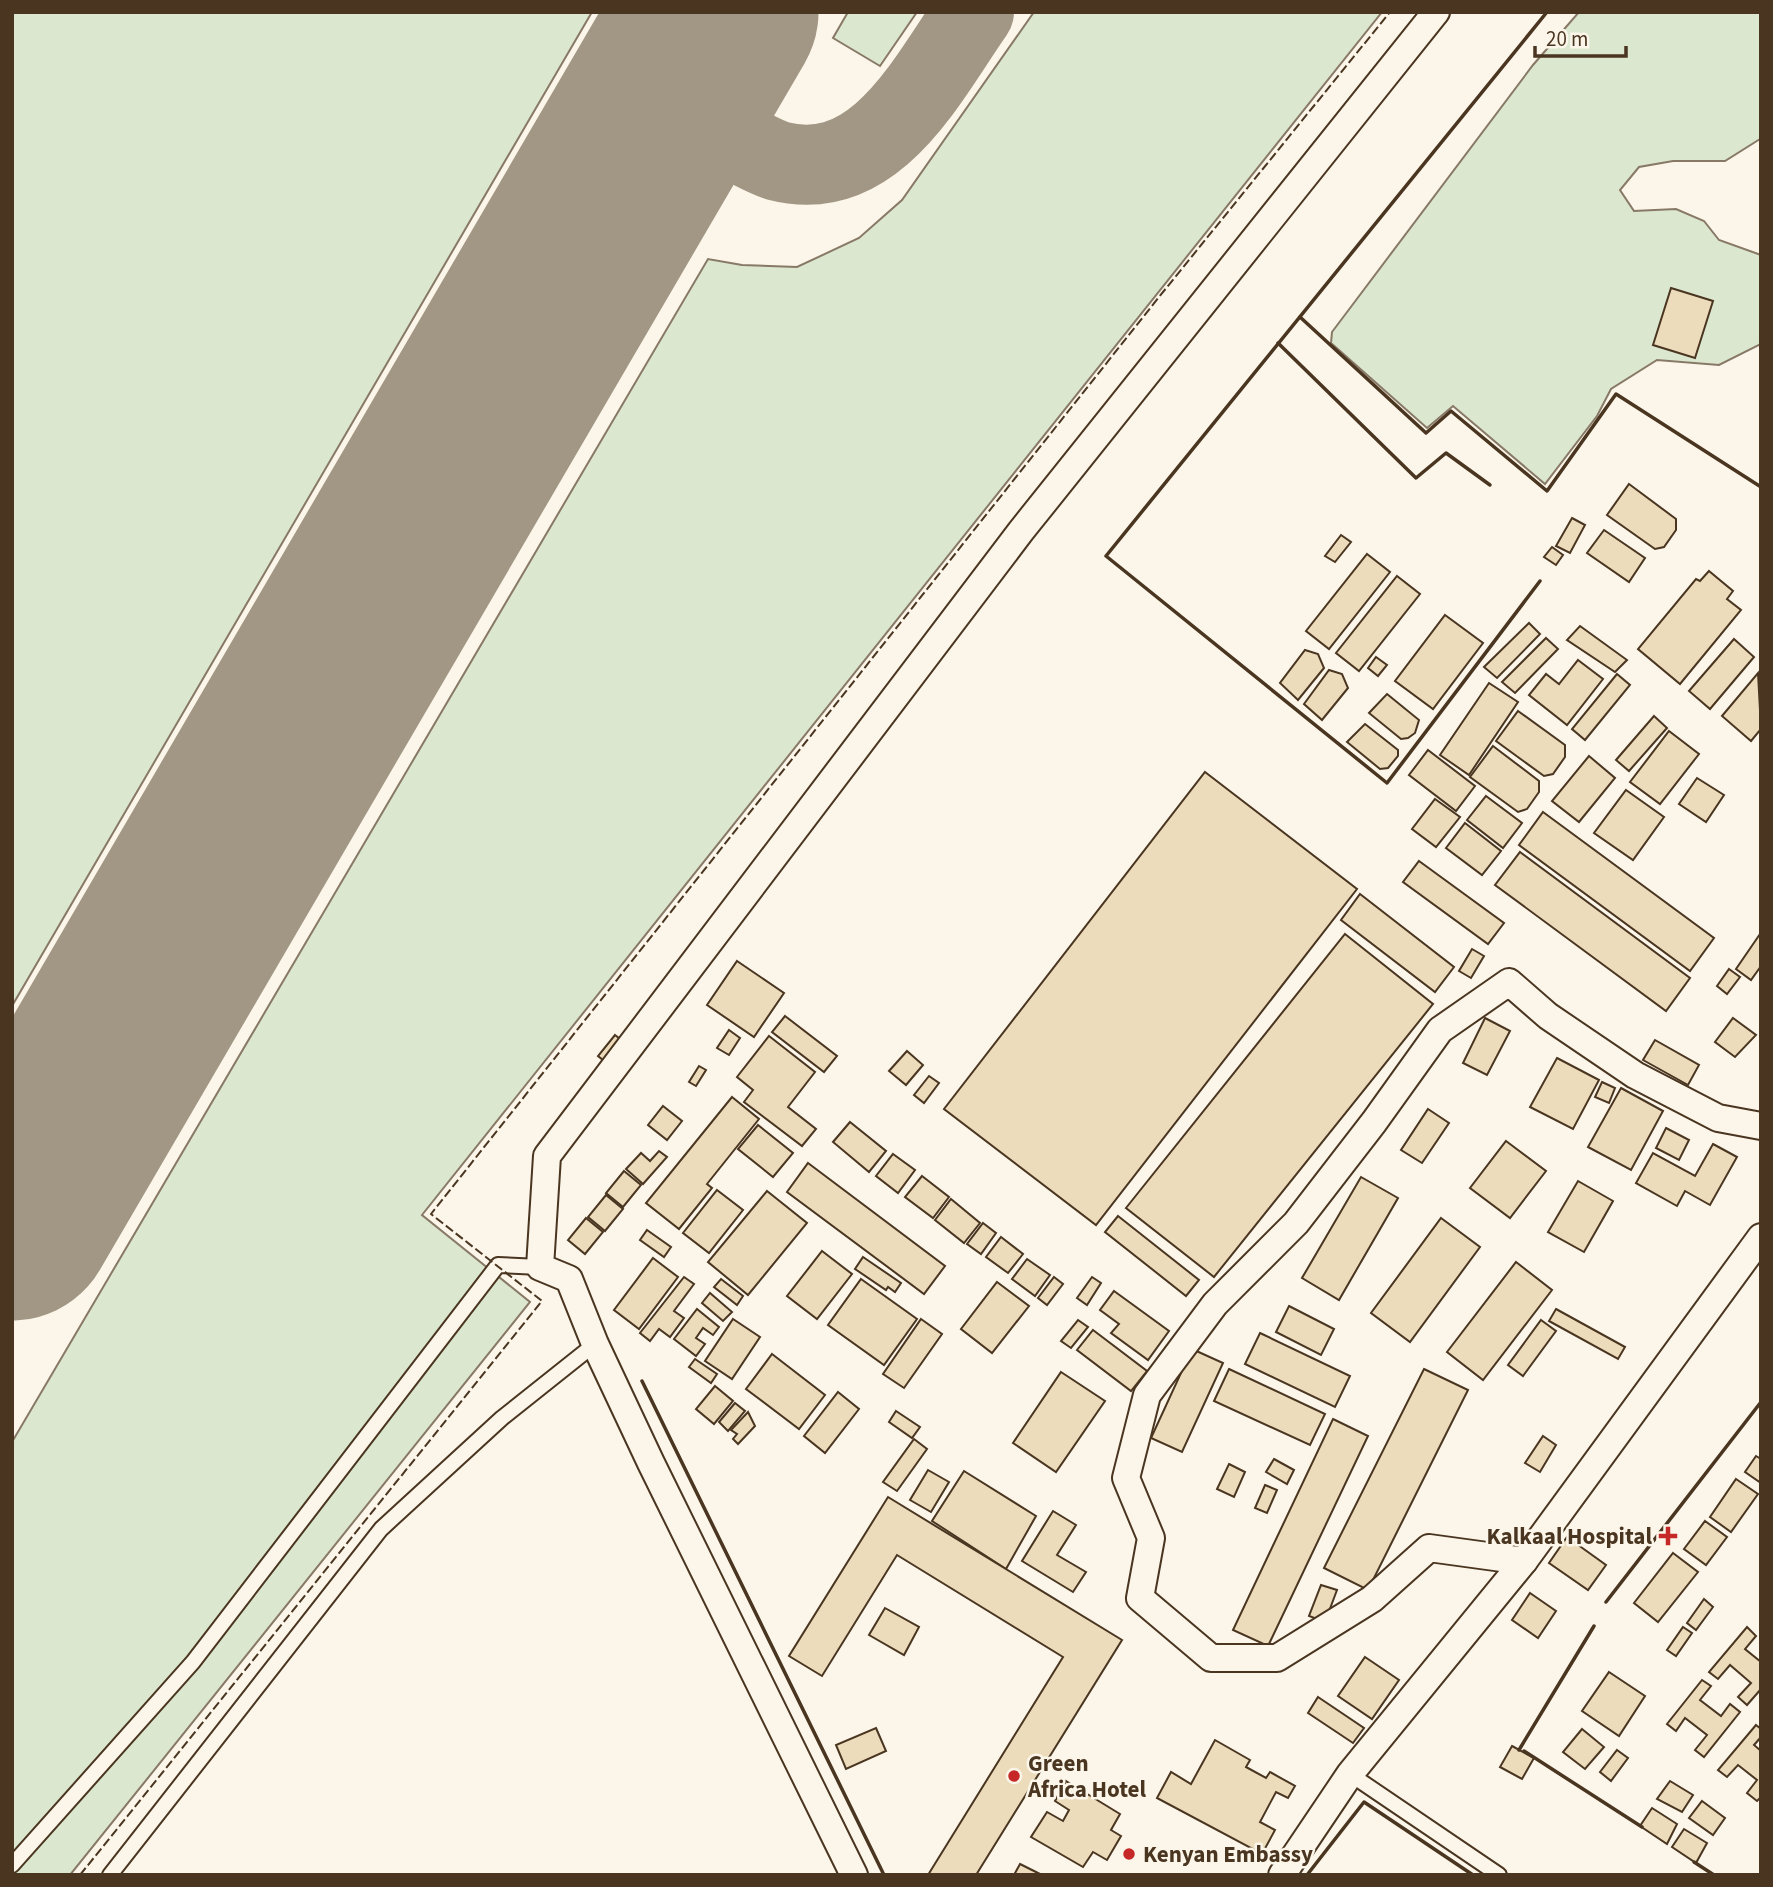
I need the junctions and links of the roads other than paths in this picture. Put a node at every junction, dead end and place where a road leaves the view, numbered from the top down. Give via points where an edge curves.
1 (1436, 12) edge
2 (1761, 1126) edge
3 (1761, 1237) edge
4 (540, 1267) junction
5 (595, 1344) junction
6 (1524, 1561) junction
7 (1350, 1774) junction
8 (12, 1865) edge
9 (110, 1875) edge
10 (854, 1875) edge
11 (1282, 1875) edge
12 (1499, 1875) edge

1 - 4 street via 1021,531 547,1156
2 - 6 street via 1718,1118 1635,1074 1548,1016 1508,982 1440,1030 1296,1223 1215,1304 1147,1395 1126,1478 1151,1538 1140,1598 1211,1658 1277,1658 1372,1599 1429,1548
3 - 6 street
4 - 5 street via 569,1279
4 - 8 lane via 498,1265 193,1662
5 - 9 lane via 502,1418 381,1529
5 - 10 street
6 - 7 street
7 - 11 street
7 - 12 lane

